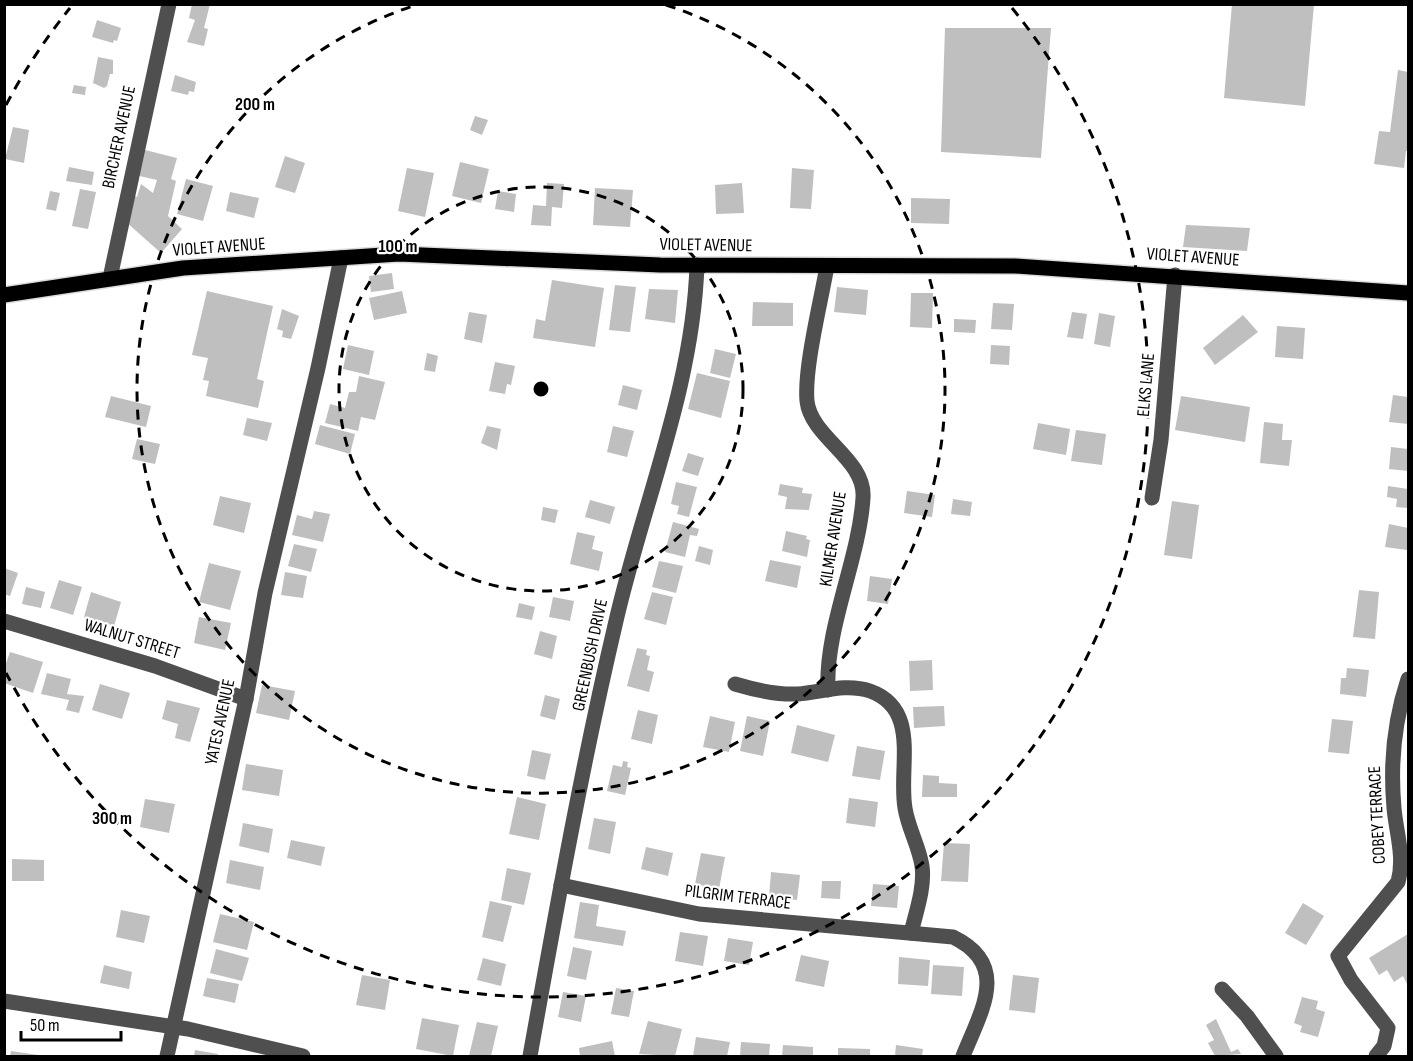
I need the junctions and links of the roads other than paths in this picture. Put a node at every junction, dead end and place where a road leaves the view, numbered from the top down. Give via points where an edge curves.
1 (168, 4) edge
2 (341, 258) junction
3 (697, 265) junction
4 (827, 266) junction
5 (1175, 275) junction
6 (110, 278) junction
7 (1408, 293) edge
8 (4, 295) edge
9 (1152, 498) dead end
10 (4, 621) edge
11 (1408, 679) edge
12 (735, 684) dead end
13 (828, 690) junction
14 (246, 699) junction
15 (561, 885) junction
16 (911, 933) junction
17 (1222, 989) dead end
18 (4, 1001) edge
19 (173, 1027) junction
20 (167, 1056) edge
21 (303, 1056) edge
22 (530, 1056) edge
23 (963, 1056) edge
24 (1276, 1056) edge
25 (1376, 1056) edge

1 - 6 street, BIRCHER AVENUE
2 - 3 main road, VIOLET AVENUE via 399,254
2 - 6 main road, VIOLET AVENUE via 183,268
2 - 14 street, YATES AVENUE via 265,593
3 - 4 main road, VIOLET AVENUE
3 - 15 street, GREENBUSH DRIVE via 684,372 616,621
4 - 5 main road, VIOLET AVENUE via 1015,266
4 - 13 street, KILMER AVENUE via 807,402 813,416 854,470 863,496 831,646
5 - 7 main road, VIOLET AVENUE
5 - 9 street, ELKS LANE via 1161,440
6 - 8 main road, VIOLET AVENUE
10 - 14 street, WALNUT STREET via 155,666
11 - 25 street, COBEY TERRACE via 1394,741 1398,882 1338,956 1351,980 1388,1028 1384,1046
12 - 13 street via 796,694
13 - 16 street via 854,687 880,695 894,707 904,726 905,809 922,867
14 - 19 street, YATES AVENUE
15 - 16 street, PILGRIM TERRACE via 699,914
15 - 22 street, GREENBUSH DRIVE
16 - 23 street, PILGRIM TERRACE via 954,937 969,944 986,965 989,981 985,1000
17 - 24 street via 1248,1016
18 - 19 street
19 - 20 street, YATES AVENUE
19 - 21 street

